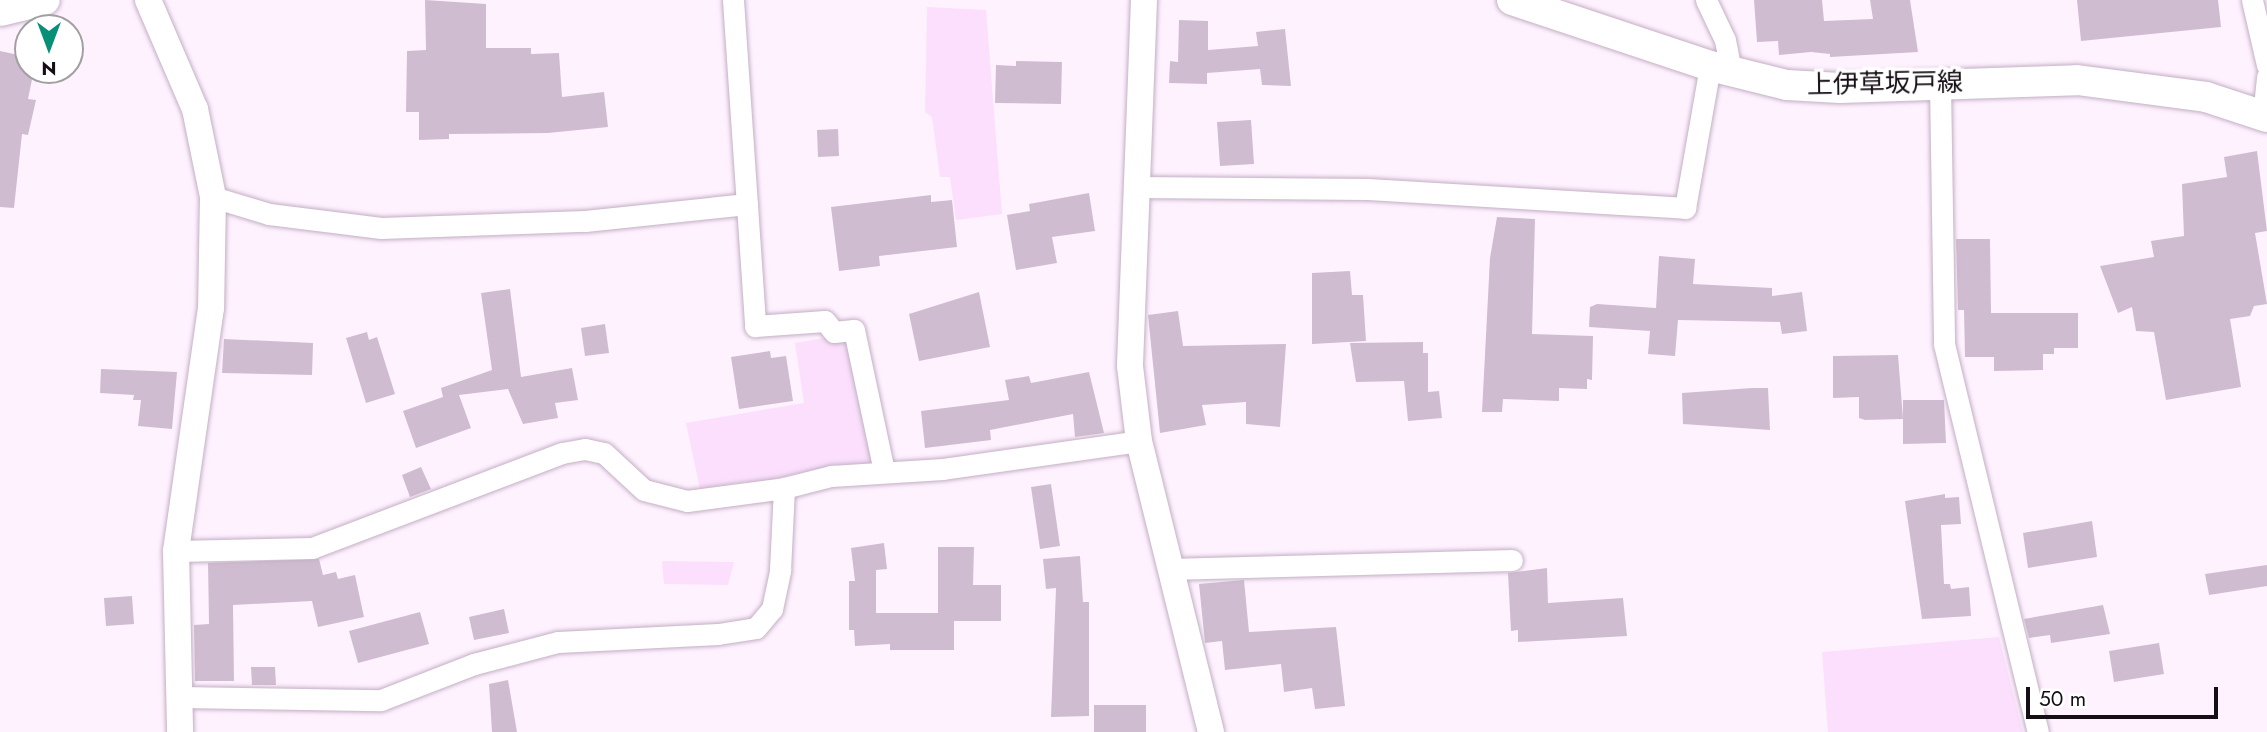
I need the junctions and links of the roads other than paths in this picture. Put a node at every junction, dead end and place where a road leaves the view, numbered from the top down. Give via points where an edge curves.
1 (45, 0) edge
2 (148, 0) edge
3 (733, 0) edge
4 (1144, 0) edge
5 (1513, 0) edge
6 (1706, 0) edge
7 (2252, 0) edge
8 (0, 11) edge
9 (2267, 65) edge
10 (1721, 69) junction
11 (2267, 77) edge
12 (1940, 84) junction
13 (2265, 117) edge
14 (1136, 187) junction
15 (214, 197) junction
16 (747, 204) junction
17 (1139, 442) junction
18 (884, 471) junction
19 (784, 488) junction
20 (176, 551) junction
21 (1512, 560) dead end
22 (1169, 569) junction
23 (180, 697) junction
24 (180, 732) edge
25 (1210, 732) edge
26 (2038, 732) edge

1 - 8 main road
2 - 15 street via 195,109
3 - 16 street
4 - 14 street
5 - 10 main road, 上伊草坂戸線
6 - 10 street via 1725,40
7 - 9 street
10 - 12 main road, 上伊草坂戸線 via 1787,85
10 - 14 street via 1685,208 1368,190
11 - 13 street
12 - 13 main road, 上伊草坂戸線 via 2077,80 2143,86 2206,97
12 - 26 street via 1944,344
14 - 17 street via 1130,366
15 - 16 street via 269,214 382,228 585,221
15 - 20 street via 211,308
16 - 18 street via 755,326 825,321 834,331 854,330
17 - 18 street via 943,469
17 - 22 street
18 - 19 street via 831,476
19 - 20 street via 687,501 663,498 645,490 604,453 585,449 562,453 312,548
19 - 23 street via 780,570 772,609 757,628 558,642 474,664 382,700
20 - 23 street
21 - 22 street
22 - 25 street
23 - 24 street

